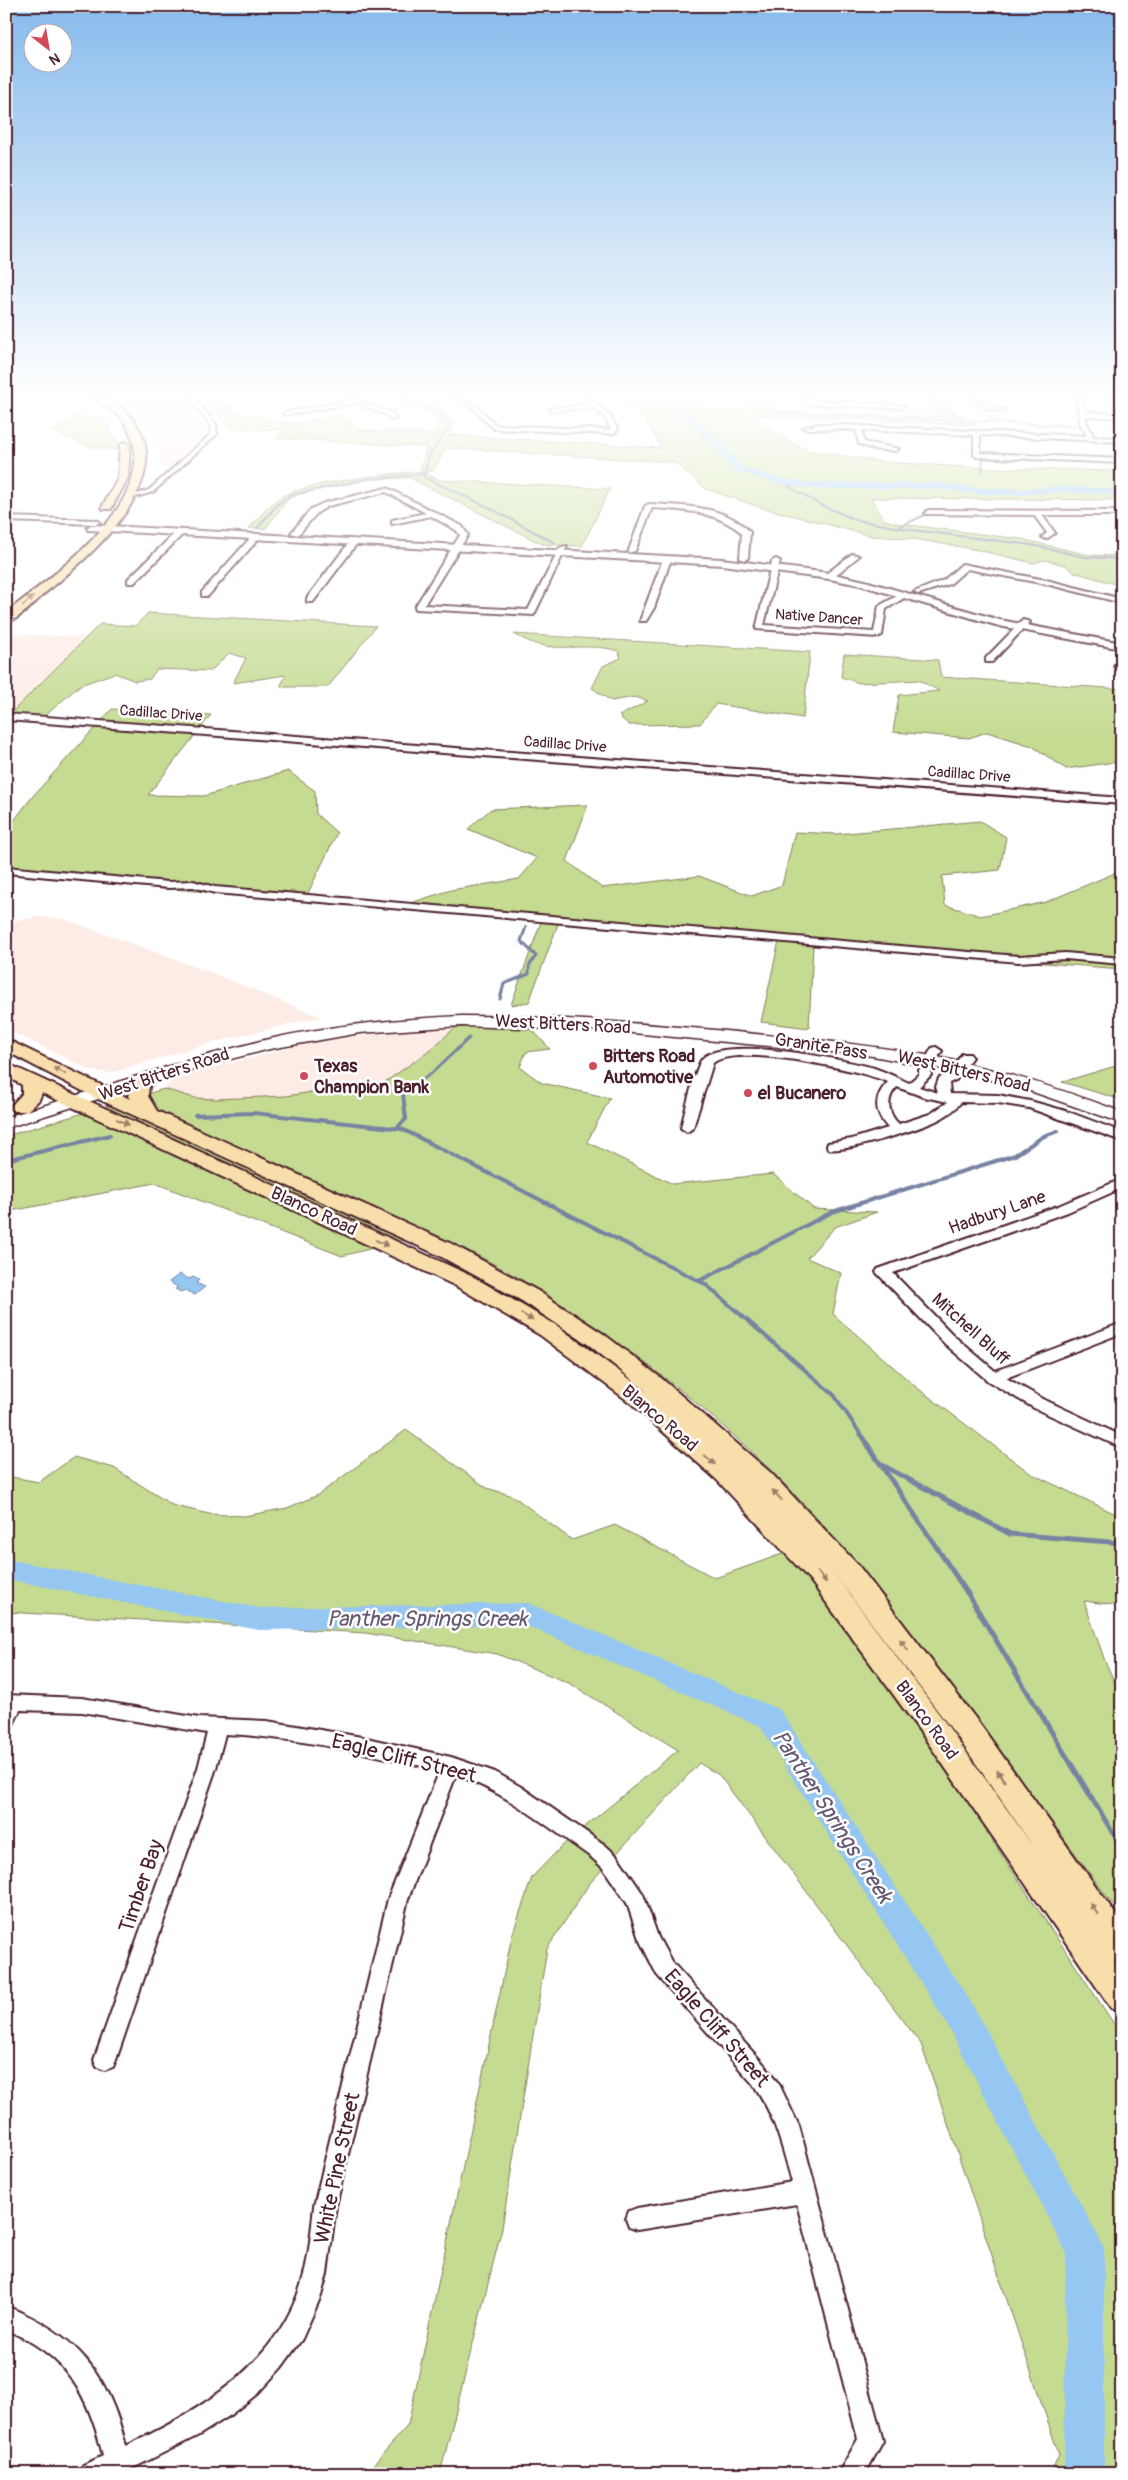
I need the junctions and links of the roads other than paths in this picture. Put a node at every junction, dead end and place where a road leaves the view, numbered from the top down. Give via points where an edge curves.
1 (1036, 512) edge
2 (102, 513) edge
3 (121, 513) edge
4 (313, 513) edge
5 (646, 513) edge
6 (708, 513) edge
7 (1098, 513) edge
8 (1121, 513) edge
9 (432, 514) joint
10 (6, 519) edge
11 (395, 522) dead end
12 (6, 524) edge
13 (93, 525) junction
14 (111, 526) junction
15 (180, 533) junction
16 (237, 533) junction
17 (295, 533) junction
18 (82, 537) dead end
19 (256, 537) junction
20 (1046, 537) dead end
21 (354, 542) junction
22 (459, 545) junction
23 (562, 551) junction
24 (630, 551) junction
25 (71, 554) junction
26 (855, 556) dead end
27 (744, 558) junction
28 (667, 560) junction
29 (776, 564) junction
30 (833, 573) junction
31 (131, 581) dead end
32 (31, 583) junction
33 (47, 584) junction
34 (918, 592) junction
35 (205, 594) dead end
36 (905, 595) junction
37 (310, 600) dead end
38 (1122, 601) edge
39 (6, 604) edge
40 (6, 619) edge
41 (644, 619) dead end
42 (1023, 625) junction
43 (1122, 639) edge
44 (1122, 646) edge
45 (989, 660) dead end
46 (6, 716) edge
47 (1122, 801) edge
48 (6, 870) edge
49 (1122, 961) edge
50 (645, 1023) junction
51 (6, 1044) edge
52 (963, 1062) junction
53 (931, 1063) junction
54 (6, 1069) edge
55 (28, 1079) junction
56 (144, 1081) junction
57 (943, 1081) junction
58 (895, 1082) junction
59 (910, 1089) junction
60 (83, 1094) junction
61 (951, 1098) junction
62 (1122, 1106) edge
63 (13, 1110) edge
64 (149, 1114) junction
65 (1122, 1118) edge
66 (6, 1123) edge
67 (687, 1128) dead end
68 (896, 1129) junction
69 (1122, 1137) edge
70 (833, 1146) dead end
71 (1122, 1183) edge
72 (316, 1201) junction
73 (883, 1272) joint
74 (1122, 1328) edge
75 (994, 1377) junction
76 (1122, 1443) edge
77 (784, 1519) junction
78 (10, 1702) edge
79 (6, 1722) edge
80 (218, 1726) junction
81 (451, 1764) junction
82 (1122, 1949) edge
83 (1122, 1998) edge
84 (105, 2060) dead end
85 (806, 2191) junction
86 (637, 2219) dead end
87 (6, 2318) edge
88 (117, 2462) junction
89 (92, 2474) edge
90 (850, 2474) edge

1 - 20 street via 1051,533
2 - 13 main road
3 - 14 main road
4 - 17 street
5 - 24 street
6 - 27 street via 746,532
7 - 8 street
9 - 11 street
9 - 22 street via 462,531 464,535
10 - 13 street
12 - 13 street
13 - 14 street
13 - 18 main road
14 - 15 street
14 - 16 street
14 - 25 main road
15 - 16 street
15 - 31 street
16 - 17 street
16 - 19 street
17 - 22 street
19 - 21 street
19 - 35 street
21 - 22 street
21 - 37 street
22 - 23 street
22 - 23 street via 419,607 531,613
23 - 24 street
23 - 28 street
24 - 27 street
25 - 32 main road
25 - 33 main road
26 - 30 street
27 - 29 street
28 - 29 street
28 - 41 street
29 - 30 street
29 - 36 street, Native Dancer via 759,627 878,635 882,608
30 - 34 street
30 - 36 street
32 - 33 main road
32 - 39 main road
40 -> 33 main road
34 - 38 street via 947,582 965,566
34 - 42 street
36 - 42 street via 959,612
42 - 43 street
42 - 44 street
42 - 45 street
46 - 47 street, Cadillac Drive
48 - 49 street via 981,956 1019,959 1065,956
50 - 53 main road, West Bitters Road via 853,1049
50 - 56 main road, West Bitters Road via 474,1020 362,1028 237,1051
50 - 60 main road, West Bitters Road via 531,1009 428,1011 359,1017 230,1041
60 -> 51 main road, Blanco Road
52 - 53 main road, West Bitters Road
52 - 57 street via 950,1079
52 - 62 main road, West Bitters Road via 1068,1086
52 - 65 main road, West Bitters Road
53 - 57 street via 935,1081
53 - 59 street
54 - 55 main road, Blanco Road
55 - 60 main road, Blanco Road
55 - 63 main road via 32,1085 32,1096
56 - 60 main road, West Bitters Road
56 - 64 main road via 140,1084 138,1096
57 - 61 street via 942,1087
58 - 59 street, Granite Pass
58 - 67 street, Granite Pass via 873,1071 833,1062 743,1052 714,1055 707,1062
58 - 68 street via 884,1095 881,1106 888,1123
59 - 61 street, Granite Pass
60 - 63 main road, West Bitters Road
60 - 64 main road, Blanco Road
60 - 66 main road, West Bitters Road
60 -> 72 main road, Blanco Road
61 - 68 street via 951,1107 941,1114
61 - 69 street, Granite Pass via 1000,1099 1030,1105 1074,1117
64 - 72 main road, Blanco Road
68 - 70 street via 854,1143
71 - 73 street, Hadbury Lane via 1063,1209
72 - 77 main road, Blanco Road via 548,1330 640,1398 726,1474
73 - 75 street, Mitchell Bluff
74 - 75 street
75 - 76 street, Mitchell Bluff
82 -> 77 main road, Blanco Road via 969,1731 849,1572
77 -> 83 main road, Blanco Road via 819,1573 932,1726
78 - 79 street
78 - 80 street, Eagle Cliff Street via 82,1705
80 - 81 street, Eagle Cliff Street via 267,1728
80 - 84 street, Timber Bay via 207,1768
81 - 85 street, Eagle Cliff Street via 488,1778 514,1793 598,1852 620,1874 636,1900 649,1939 664,1968 772,2093 788,2126
81 - 88 street, White Pine Street via 398,1899 326,2206 309,2297 290,2336 264,2371 247,2387 211,2415
85 - 86 street
85 - 90 street, Eagle Cliff Street via 871,2441
87 - 88 street via 43,2335 72,2359 84,2374 102,2409
88 - 89 street, White Pine Street

